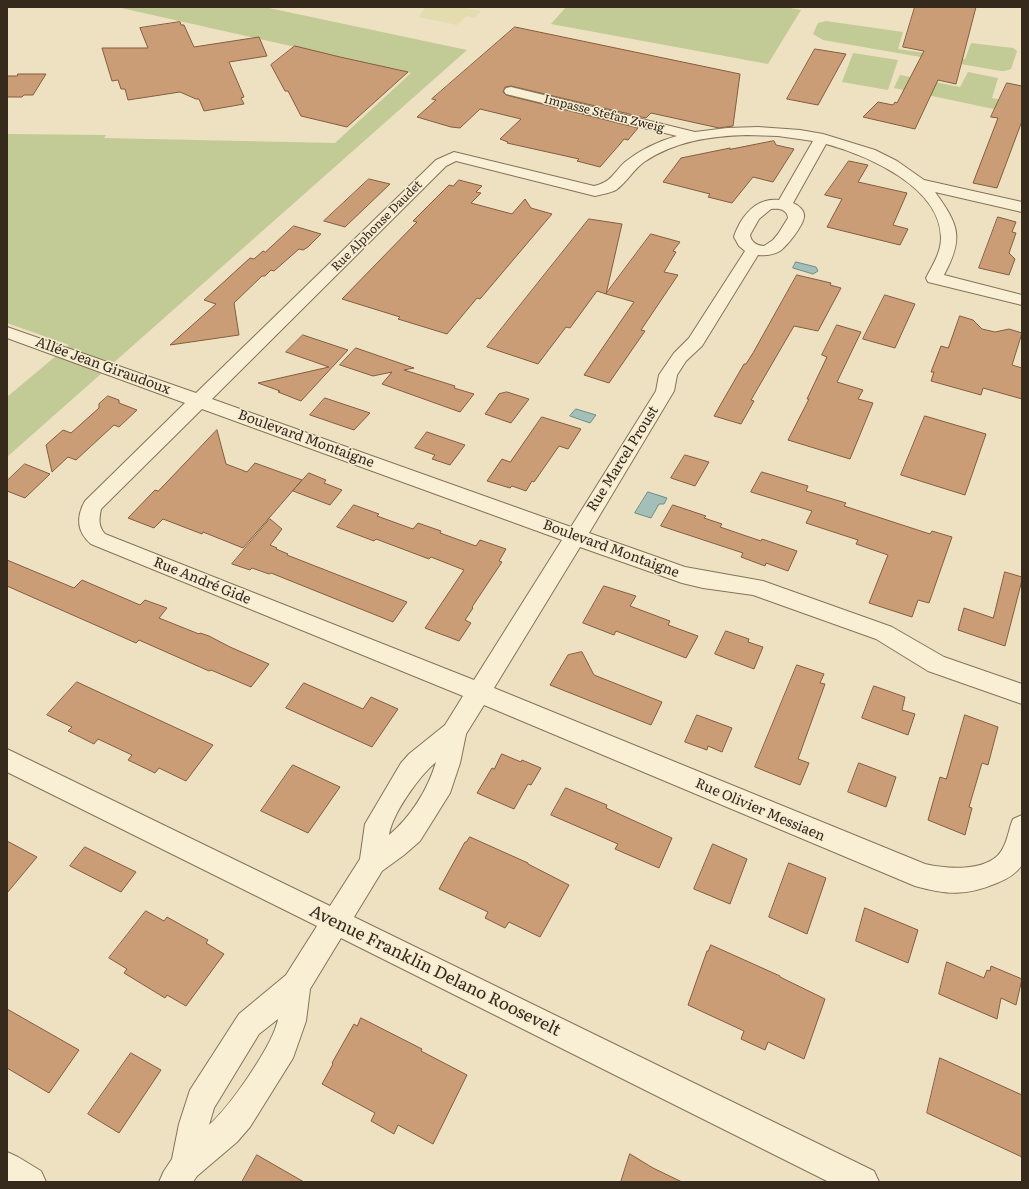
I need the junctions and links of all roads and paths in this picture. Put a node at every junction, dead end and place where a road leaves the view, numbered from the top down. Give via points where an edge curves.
1 (511, 91) dead end
2 (696, 136) junction
3 (822, 139) junction
4 (920, 184) junction
5 (784, 204) junction
6 (1022, 207) edge
7 (754, 249) junction
8 (1022, 300) edge
9 (7, 332) edge
10 (199, 401) junction
11 (575, 536) junction
12 (478, 692) junction
13 (1022, 694) edge
14 (454, 732) junction
15 (7, 760) edge
16 (1022, 827) edge
17 (373, 862) junction
18 (336, 922) junction
19 (296, 985) junction
20 (7, 1168) edge
21 (180, 1174) edge
22 (30, 1182) edge
23 (863, 1182) edge

1 - 2 street, Impasse Stefan Zweig
2 - 3 street via 764,131
2 - 10 street, Rue Alphonse Daudet via 647,154 630,165 610,186 595,191 454,156 441,162
3 - 4 street via 875,156 899,168
3 - 5 street
4 - 6 street
4 - 8 street via 935,200 945,219 949,238 946,256 934,278
5 - 7 street via 764,205 758,210 742,235 746,245
5 - 7 street via 794,210 797,216 784,239 772,249
7 - 11 street, Rue Marcel Proust via 696,342 680,357 668,374 665,390
9 - 10 street, Allée Jean Giraudoux
10 - 11 street, Boulevard Montaigne
10 - 12 street, Rue André Gide via 92,506 88,524 93,535
11 - 12 street, Rue Marcel Proust
11 - 13 street, Boulevard Montaigne via 690,577 755,587 884,633 936,664
12 - 14 street, Rue Marcel Proust
12 - 16 street, Rue Olivier Messiaen via 896,867 933,879 952,883 970,881 1003,868 1016,850
14 - 17 street, Rue Marcel Proust via 418,762 396,792 378,824
14 - 17 street, Rue Marcel Proust via 441,785 407,838
15 - 18 street, Avenue Franklin Delano Roosevelt
17 - 18 street, Rue Marcel Proust
18 - 19 street, Rue Marcel Proust
18 - 23 street, Avenue Franklin Delano Roosevelt
19 - 21 street via 249,1024 204,1094
19 - 21 street via 292,1021 283,1048 226,1131
20 - 22 street

